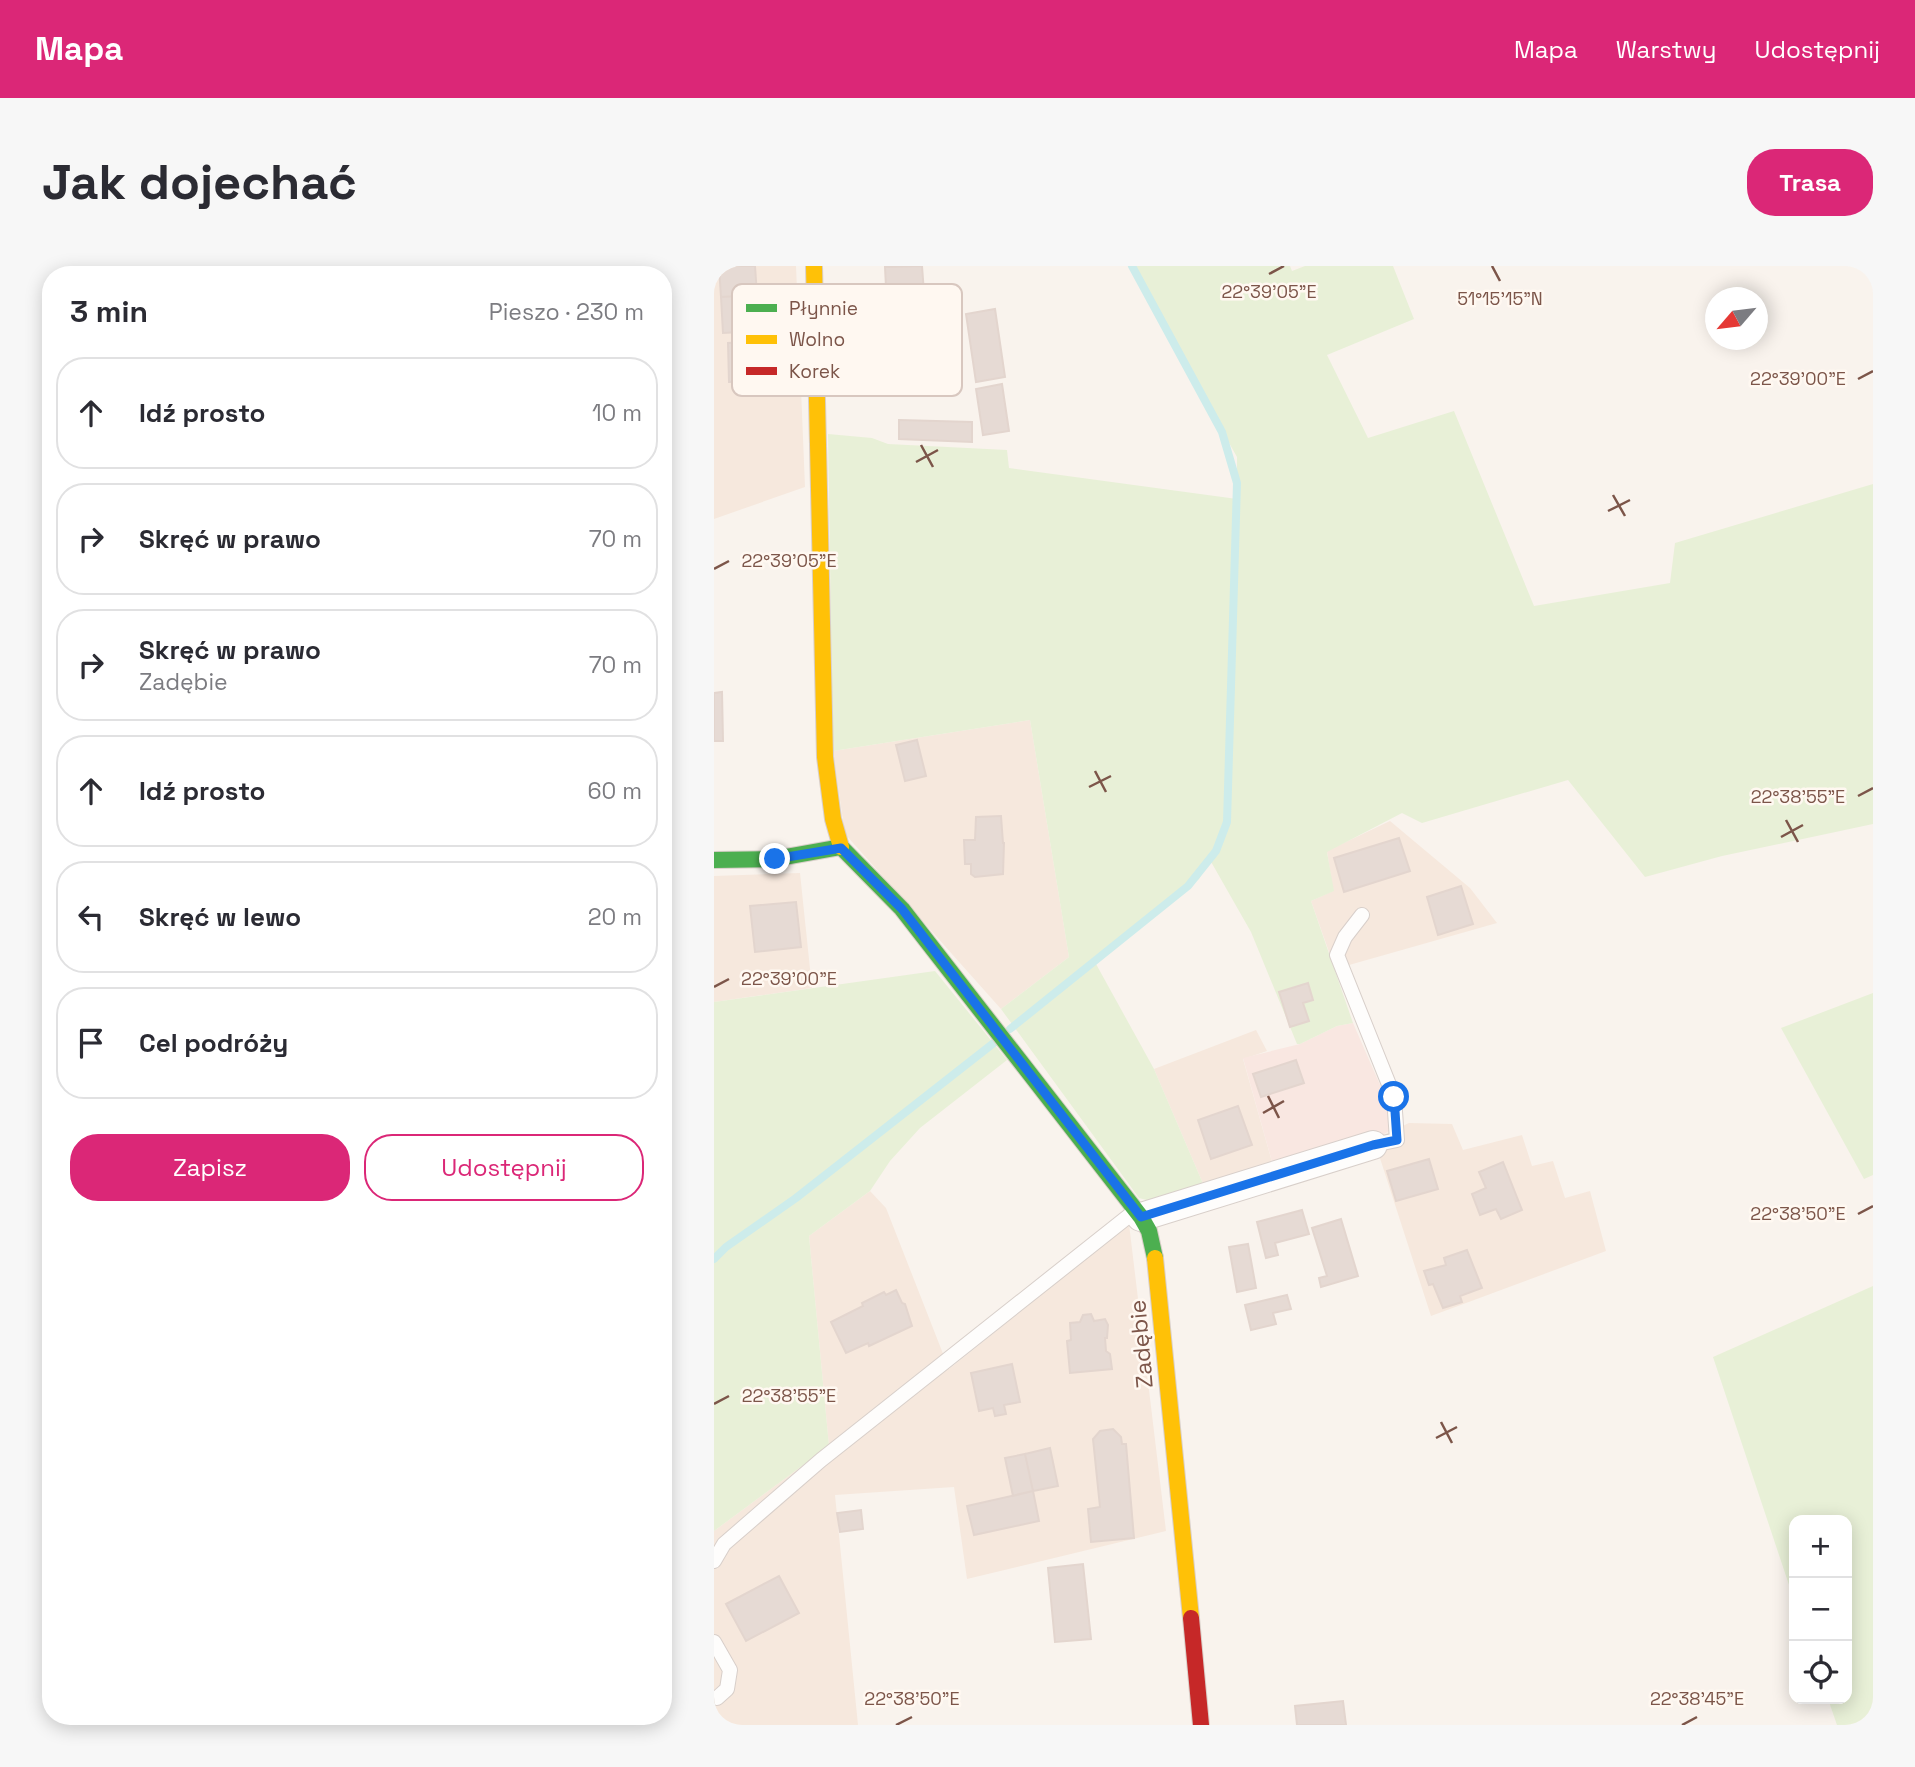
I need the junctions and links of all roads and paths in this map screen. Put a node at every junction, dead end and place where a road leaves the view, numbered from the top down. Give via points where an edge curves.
1 (814, 266) edge
2 (814, 284) edge
3 (817, 396) edge
4 (841, 848) junction
5 (714, 860) edge
6 (1362, 915) dead end
7 (1373, 1145) joint
8 (1139, 1214) junction
9 (714, 1561) edge
10 (714, 1643) edge
11 (717, 1698) dead end
12 (1201, 1725) edge

1 - 2 street
3 - 4 street via 824,757
4 - 5 street via 775,859
4 - 8 street, Zadębie via 902,909
6 - 7 lane via 1337,955 1394,1097 1397,1140
7 - 8 street
8 - 9 lane via 821,1460 724,1544
8 - 12 street, Zadębie via 1149,1231 1156,1263
10 - 11 lane via 730,1670 727,1689

